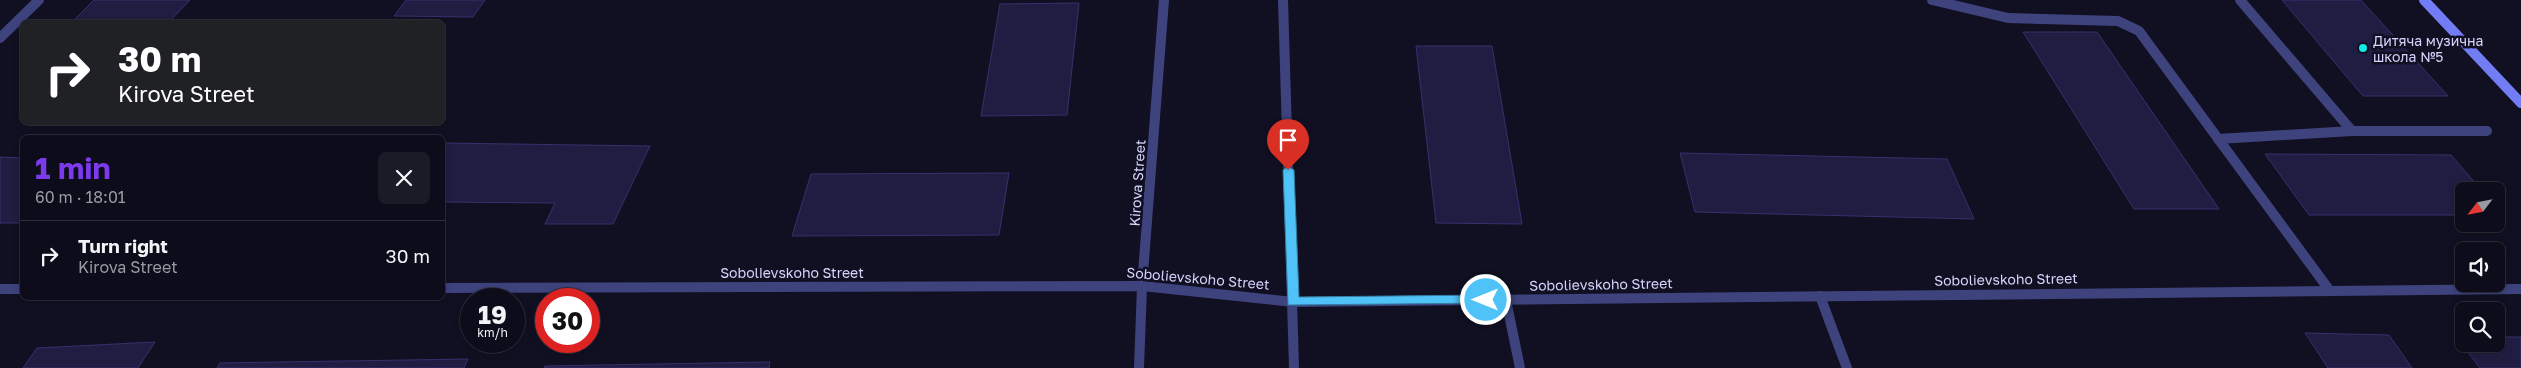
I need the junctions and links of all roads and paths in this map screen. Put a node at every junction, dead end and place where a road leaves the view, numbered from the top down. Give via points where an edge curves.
1 (39, 0) edge
2 (1164, 0) edge
3 (1283, 0) edge
4 (1932, 0) edge
5 (2240, 0) edge
6 (2424, 0) edge
7 (0, 38) edge
8 (2521, 103) edge
9 (2352, 131) junction
10 (2487, 131) dead end
11 (2218, 139) junction
12 (1142, 286) junction
13 (445, 288) edge
14 (0, 289) edge
15 (20, 289) edge
16 (2521, 289) edge
17 (2330, 291) junction
18 (1820, 296) junction
19 (1506, 300) junction
20 (1292, 302) junction
21 (1139, 368) edge
22 (1294, 368) edge
23 (1520, 368) edge
24 (1848, 368) edge

1 - 7 street
2 - 12 street, Kirova Street
3 - 20 street
4 - 11 street via 2008,18 2118,21 2139,31
5 - 9 street
6 - 8 street
9 - 10 street
9 - 11 street
11 - 17 street
12 - 13 street, Sobolievskoho Street
12 - 20 street, Sobolievskoho Street
12 - 21 street, Kirova Street
14 - 15 street
16 - 17 street, Sobolievskoho Street
17 - 18 street, Sobolievskoho Street
18 - 19 street, Sobolievskoho Street
18 - 24 street
19 - 20 street, Sobolievskoho Street
19 - 23 street
20 - 22 street

